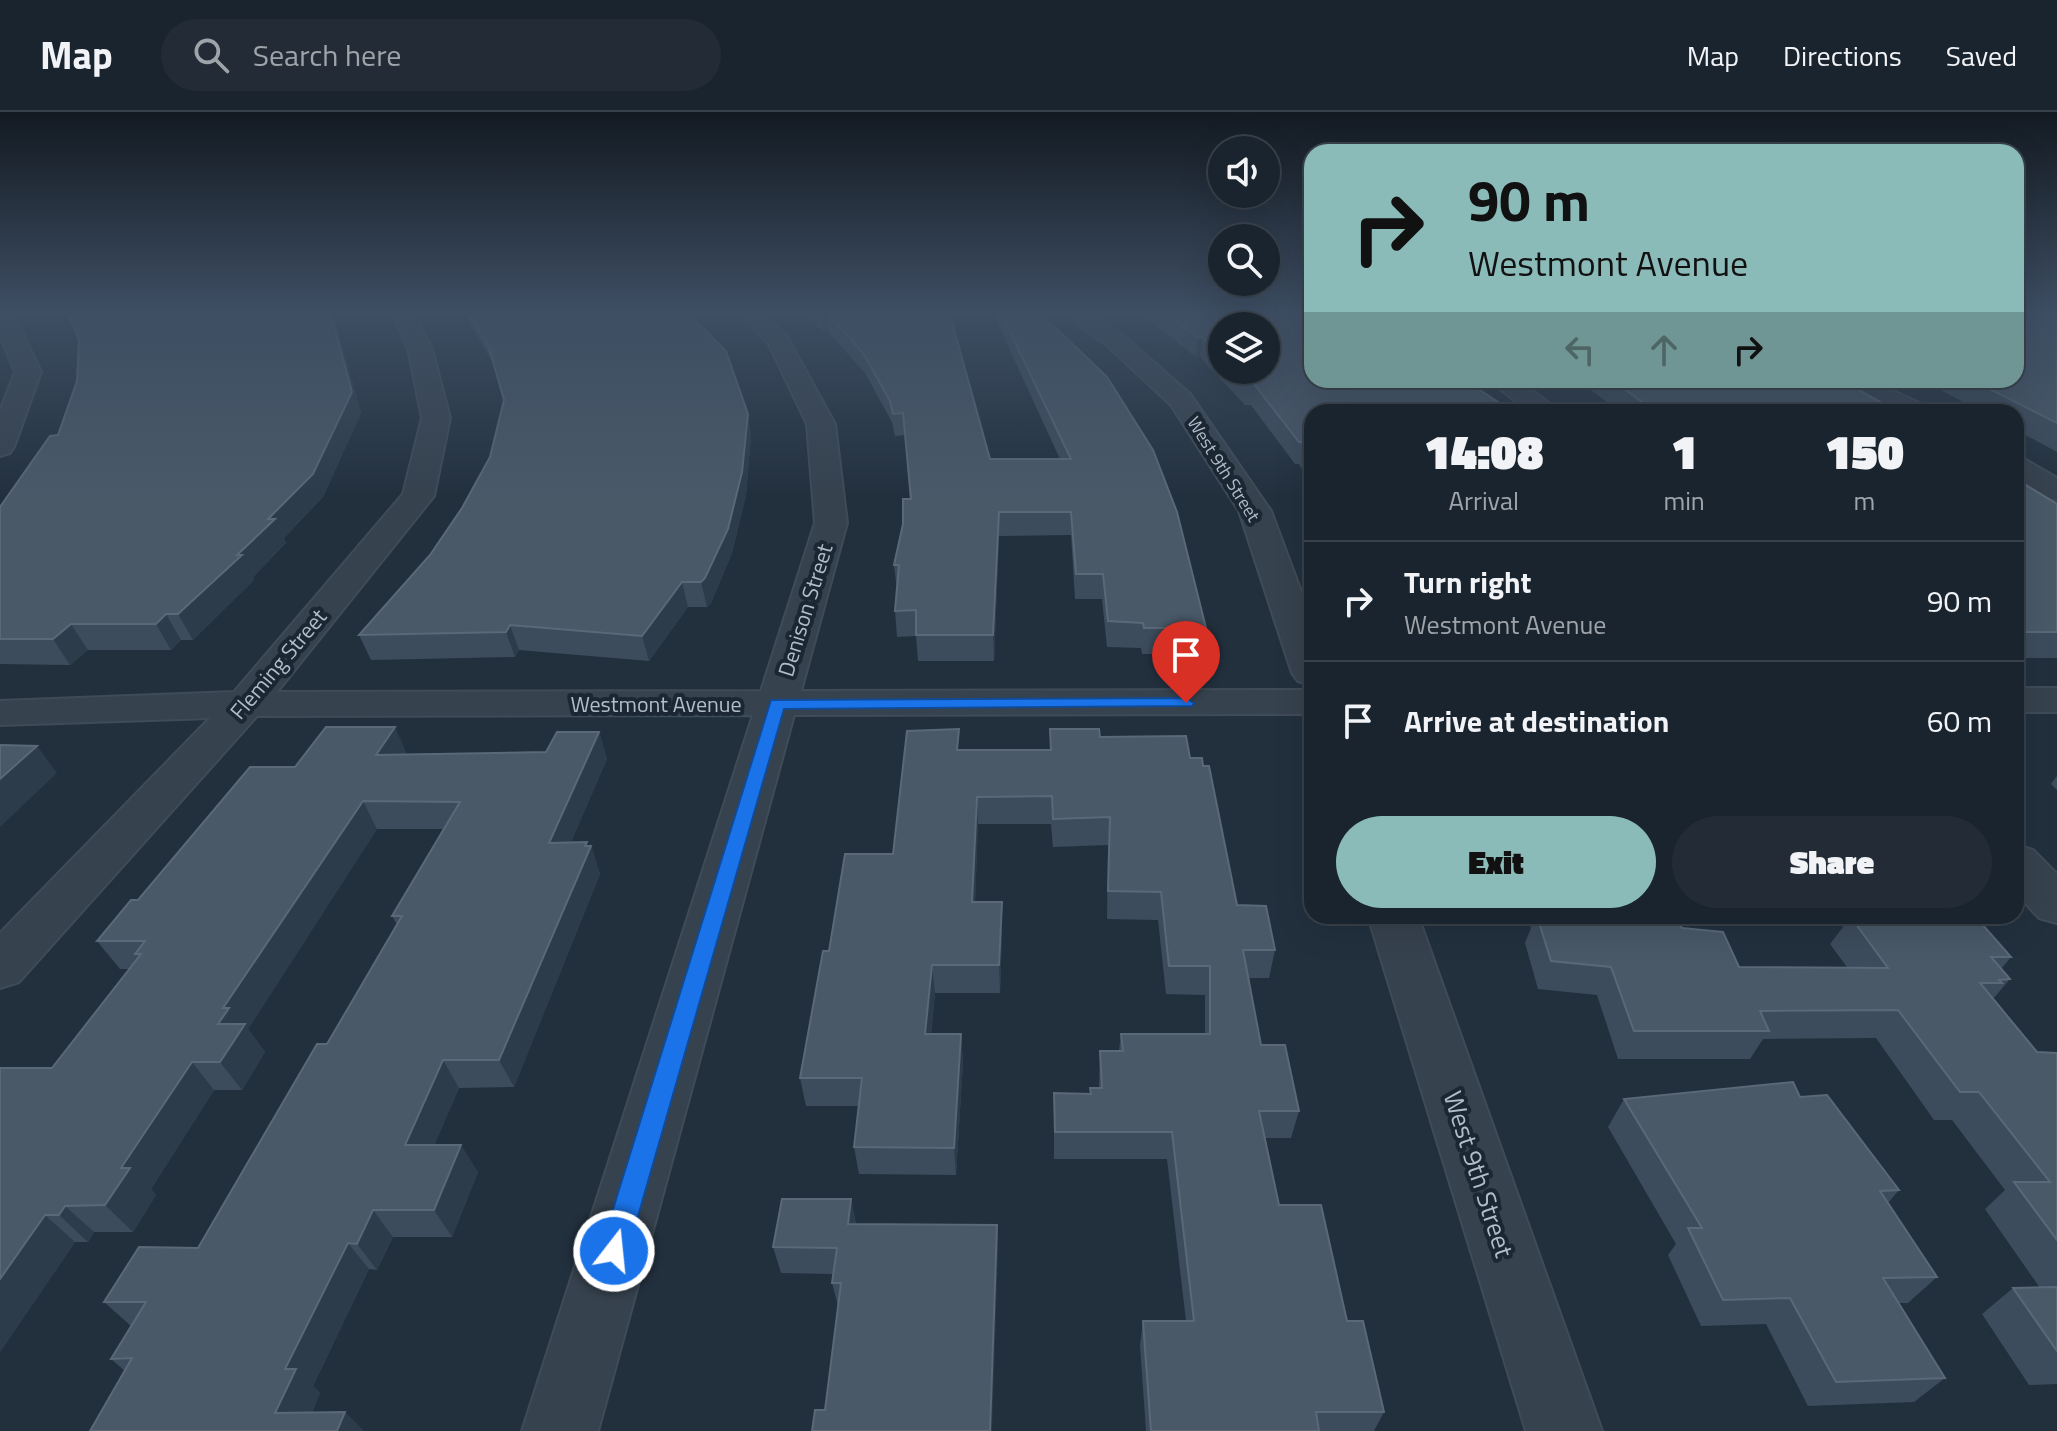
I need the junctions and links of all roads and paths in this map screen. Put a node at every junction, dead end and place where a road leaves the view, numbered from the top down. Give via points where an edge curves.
1 (28, 373) edge
2 (425, 373) edge
3 (795, 373) edge
4 (1151, 373) edge
5 (1513, 388) edge
6 (1866, 388) edge
7 (1535, 404) edge
8 (1900, 404) edge
9 (0, 447) edge
10 (2024, 471) edge
11 (2057, 491) edge
12 (1304, 650) edge
13 (2024, 700) edge
14 (2057, 700) edge
15 (1304, 702) edge
16 (246, 704) junction
17 (777, 704) junction
18 (0, 713) edge
19 (2024, 870) edge
20 (2057, 905) edge
21 (1396, 924) edge
22 (0, 967) edge
23 (560, 1431) edge
24 (1564, 1431) edge

1 - 9 street
2 - 16 street, Fleming Street via 436,418 418,496
3 - 17 street, Denison Street via 821,424 831,523
4 - 12 street, West 9th Street via 1181,400 1255,511
5 - 7 street
6 - 8 street
10 - 11 street
13 - 14 street
15 - 17 street, Westmont Avenue
16 - 17 street, Westmont Avenue
16 - 18 street, Westmont Avenue
16 - 22 street, Fleming Street
17 - 23 street, Denison Street
19 - 20 street
21 - 24 street, West 9th Street

